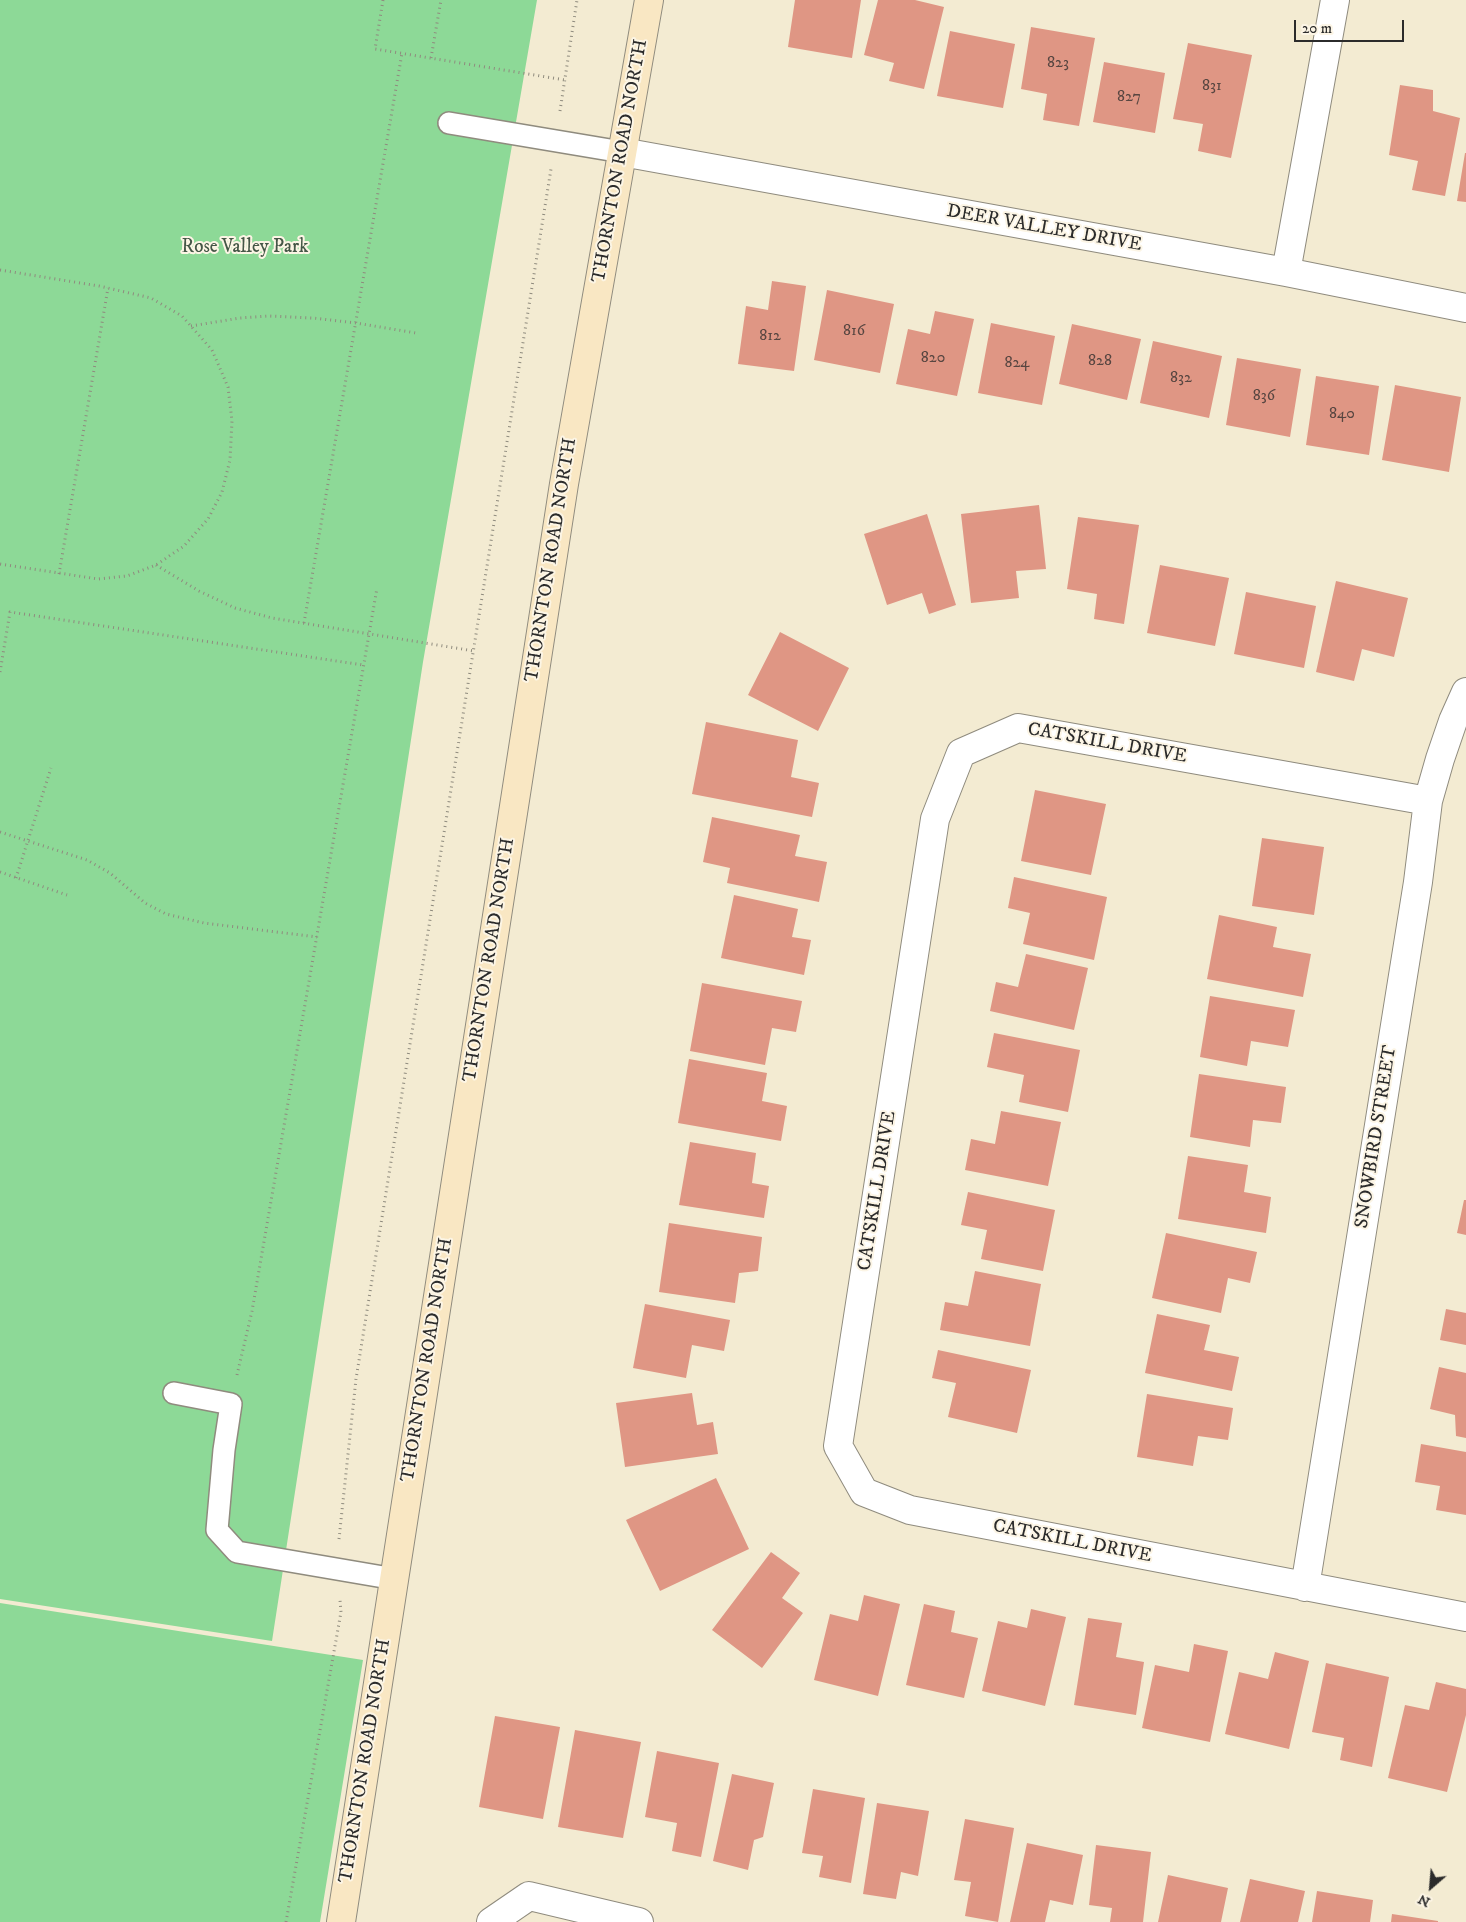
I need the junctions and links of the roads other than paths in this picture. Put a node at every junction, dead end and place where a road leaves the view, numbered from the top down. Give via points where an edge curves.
1 (649, 0) edge
2 (1335, 0) edge
3 (449, 123) dead end
4 (622, 152) junction
5 (1286, 272) junction
6 (1466, 308) edge
7 (1466, 692) edge
8 (1428, 801) junction
9 (174, 1393) dead end
10 (395, 1579) junction
11 (1305, 1587) junction
12 (1466, 1617) edge
13 (341, 1922) edge
14 (491, 1922) edge
15 (639, 1922) edge

1 - 4 main road, THORNTON ROAD NORTH
2 - 5 street
3 - 4 lane
4 - 5 street, DEER VALLEY DRIVE
4 - 10 main road, THORNTON ROAD NORTH via 564,484
5 - 6 street, DEER VALLEY DRIVE
7 - 8 street, SNOWBIRD STREET
8 - 11 street, SNOWBIRD STREET via 1418,882
8 - 11 street, CATSKILL DRIVE via 1018,728 961,753 935,819 838,1446 864,1492 910,1510
9 - 10 lane via 231,1404 217,1530 237,1552
10 - 13 main road, THORNTON ROAD NORTH
11 - 12 street, CATSKILL DRIVE
14 - 15 street via 529,1896

